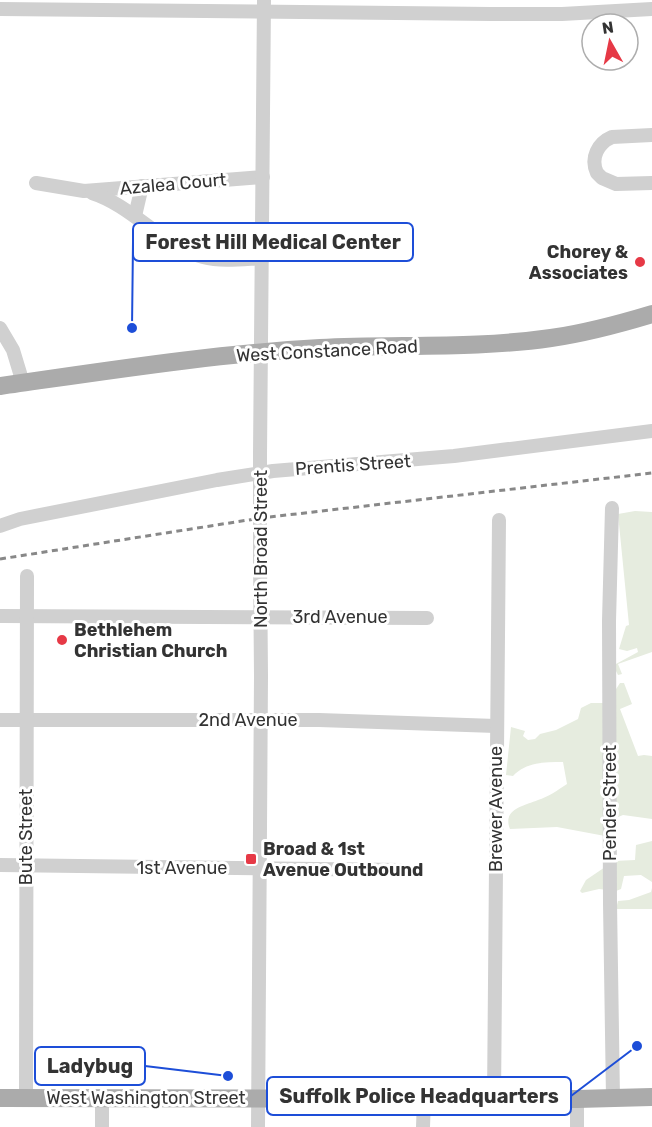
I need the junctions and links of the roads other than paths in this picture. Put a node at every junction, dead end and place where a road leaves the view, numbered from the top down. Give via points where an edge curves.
1 (107, 5) edge
2 (264, 6) edge
3 (419, 7) edge
4 (577, 7) edge
5 (0, 9) edge
6 (652, 9) edge
7 (652, 135) edge
8 (263, 177) junction
9 (36, 183) dead end
10 (652, 183) edge
11 (141, 186) junction
12 (84, 191) junction
13 (135, 216) junction
14 (262, 258) junction
15 (652, 314) edge
16 (0, 328) edge
17 (262, 353) junction
18 (23, 382) junction
19 (0, 386) edge
20 (652, 431) edge
21 (612, 508) dead end
22 (20, 519) junction
23 (0, 520) edge
24 (498, 520) dead end
25 (0, 526) edge
26 (27, 576) dead end
27 (0, 616) edge
28 (26, 616) junction
29 (261, 617) junction
30 (428, 618) dead end
31 (0, 720) edge
32 (26, 720) junction
33 (261, 720) junction
34 (496, 726) junction
35 (0, 865) edge
36 (26, 866) junction
37 (259, 869) junction
38 (400, 870) dead end
39 (652, 1097) edge
40 (0, 1098) edge
41 (26, 1098) junction
42 (102, 1098) junction
43 (258, 1098) junction
44 (613, 1098) junction
45 (424, 1099) junction
46 (494, 1099) junction
47 (577, 1099) junction
48 (102, 1127) edge
49 (258, 1127) edge
50 (423, 1127) edge
51 (577, 1127) edge

1 - 2 street
1 - 5 street
2 - 3 street
2 - 8 street, North Broad Street
3 - 4 street
4 - 6 street
7 - 10 street via 612,137 601,144 594,159 597,172 610,183
8 - 11 street, Azalea Court
8 - 14 street, North Broad Street
9 - 12 street, Azalea Court
11 - 12 street, Azalea Court
11 - 13 street
12 - 13 street, Azalea Court via 114,202
13 - 14 street, Azalea Court via 193,254 219,260
14 - 17 street, North Broad Street
15 - 17 main road, West Constance Road via 580,333 524,341
16 - 18 street via 13,350
17 - 18 main road, West Constance Road
17 - 29 street, North Broad Street, bridge
18 - 19 main road, West Constance Road
20 - 22 street, Prentis Street via 454,456 273,471
21 - 44 street, Pender Street via 609,621
22 - 23 street, Prentis Street
22 - 25 street, Prentis Street
24 - 34 street, Brewer Avenue
26 - 28 street, Bute Street
27 - 28 street, 3rd Avenue
28 - 29 street, 3rd Avenue
28 - 32 street, Bute Street
29 - 30 street, 3rd Avenue
29 - 33 street, North Broad Street
31 - 32 street, 2nd Avenue
32 - 33 street, 2nd Avenue
32 - 36 street, Bute Street
33 - 34 street, 2nd Avenue
33 - 37 street, North Broad Street
34 - 46 street, Brewer Avenue
35 - 36 street, 1st Avenue
36 - 37 street, 1st Avenue
36 - 41 street, Bute Street
37 - 38 street, 1st Avenue
37 - 43 street, North Broad Street
39 - 44 main road, West Washington Street
40 - 41 main road, West Washington Street
41 - 42 main road, West Washington Street
42 - 43 main road, West Washington Street
42 - 48 street
43 - 45 main road, West Washington Street
43 - 49 street, North Broad Street
44 - 47 main road, West Washington Street
45 - 46 main road, West Washington Street
45 - 50 street
46 - 47 main road, West Washington Street
47 - 51 street

